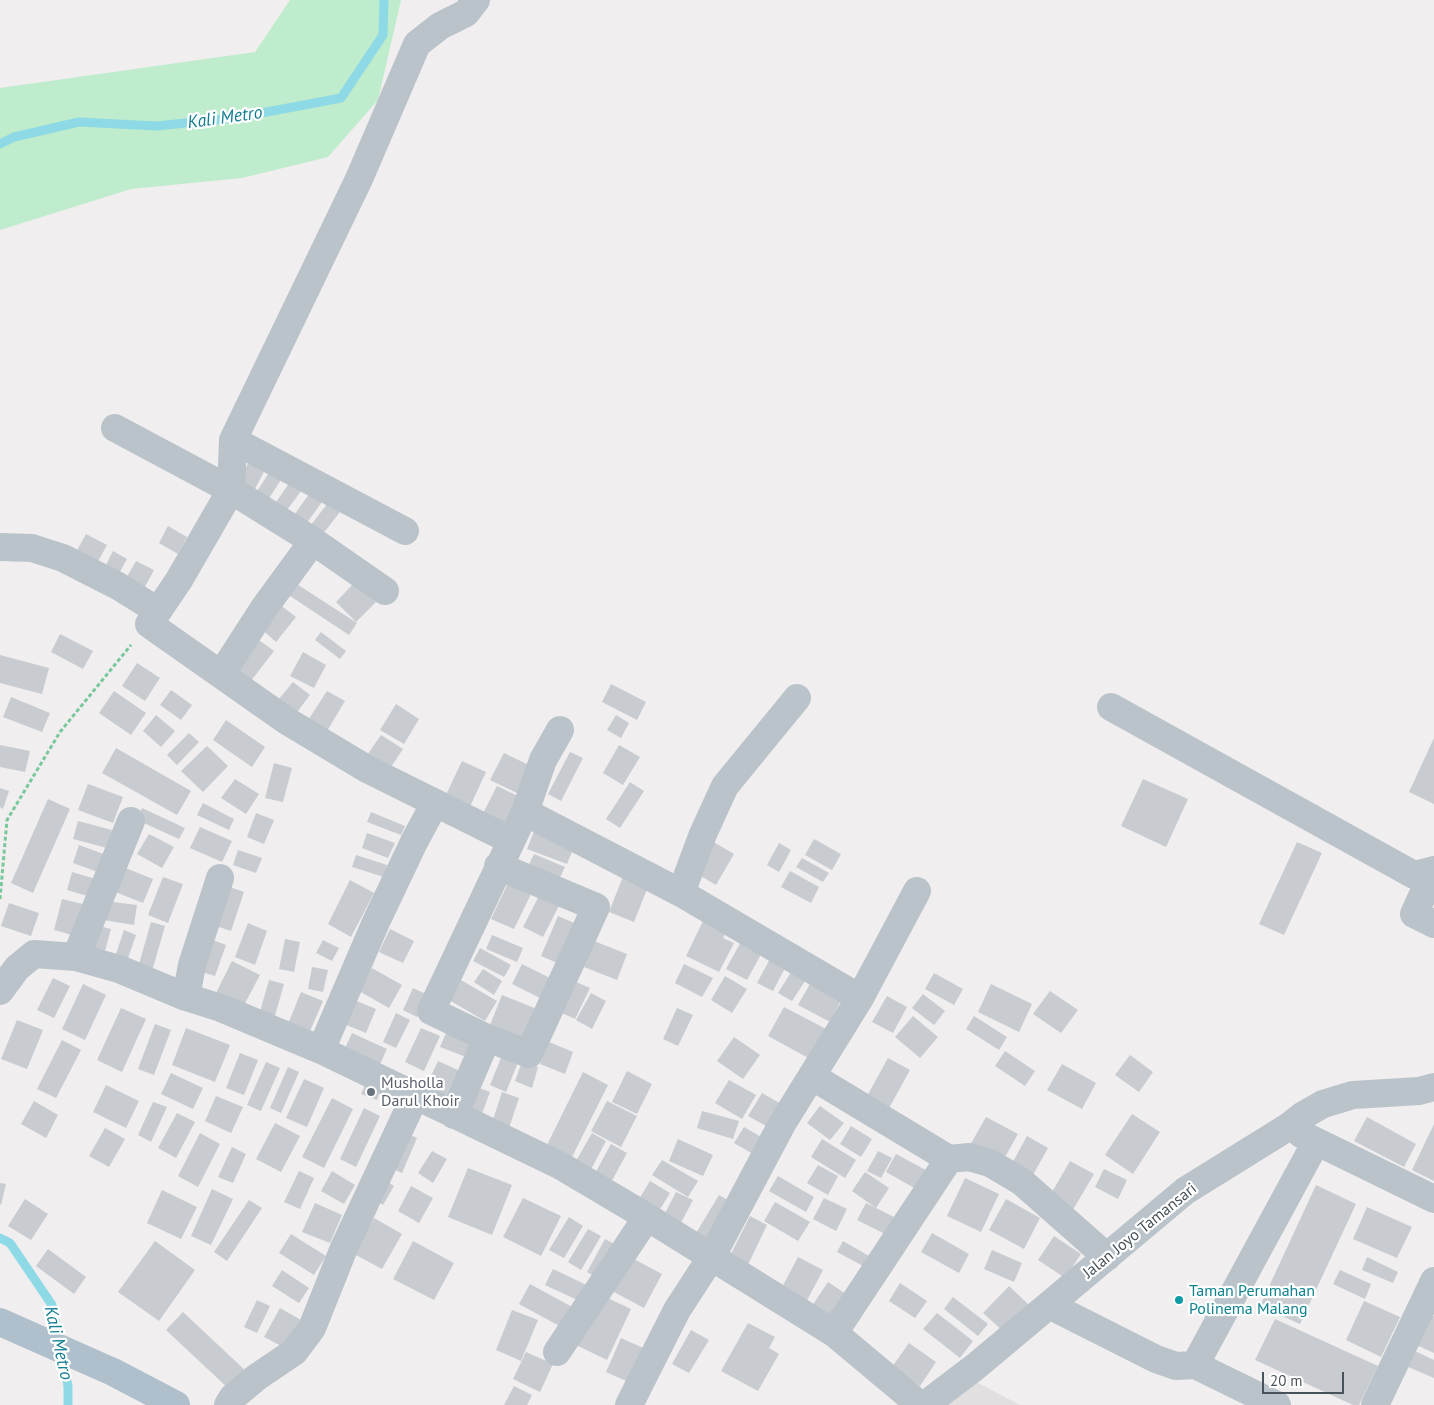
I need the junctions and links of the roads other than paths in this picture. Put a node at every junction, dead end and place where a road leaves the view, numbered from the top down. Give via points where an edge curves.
1 (476, 0) edge
2 (115, 428) dead end
3 (233, 440) junction
4 (231, 490) junction
5 (406, 530) dead end
6 (313, 541) junction
7 (0, 547) edge
8 (386, 591) dead end
9 (153, 617) junction
10 (222, 673) junction
11 (798, 698) dead end
12 (1111, 707) dead end
13 (560, 730) dead end
14 (435, 802) junction
15 (525, 812) junction
16 (131, 821) dead end
17 (510, 840) junction
18 (498, 866) junction
19 (1434, 870) edge
20 (220, 878) dead end
21 (916, 891) dead end
22 (681, 893) junction
23 (1434, 924) edge
24 (76, 957) junction
25 (0, 991) edge
26 (186, 997) junction
27 (860, 998) junction
28 (488, 1038) junction
29 (320, 1050) junction
30 (812, 1077) junction
31 (1434, 1087) edge
32 (415, 1096) junction
33 (454, 1115) junction
34 (1288, 1127) junction
35 (1316, 1142) junction
36 (949, 1159) junction
37 (1434, 1199) edge
38 (646, 1217) junction
39 (712, 1256) junction
40 (1107, 1258) junction
41 (1434, 1281) edge
42 (1049, 1305) junction
43 (0, 1322) edge
44 (834, 1333) junction
45 (557, 1352) dead end
46 (1195, 1365) junction
47 (176, 1405) edge
48 (228, 1405) edge
49 (629, 1405) edge
50 (920, 1405) edge
51 (925, 1405) edge
52 (1277, 1405) edge
53 (1375, 1405) edge

1 - 3 street via 466,13 440,26 417,44 359,179
2 - 4 street
3 - 4 street
3 - 5 street
4 - 6 street
4 - 9 street via 179,580
6 - 8 street
6 - 10 street
7 - 9 street via 32,548 64,558
9 - 10 street
10 - 14 street via 287,721 366,769
11 - 22 street via 725,786
12 - 19 street via 1414,875
13 - 15 street via 543,760
14 - 17 street
14 - 29 street via 376,922
15 - 17 street
15 - 22 street
16 - 24 street
17 - 18 street
18 - 28 street via 431,1011
18 - 28 street via 596,907 529,1054
19 - 23 street via 1414,914
20 - 26 street via 192,965
21 - 27 street
22 - 27 street
24 - 25 street via 34,954 16,968
24 - 26 street via 119,969
26 - 29 street via 221,1008
27 - 30 street
28 - 33 street
29 - 32 street
30 - 36 street
30 - 39 street via 782,1124
31 - 34 street, Jalan Joyo Tamansari via 1354,1095 1324,1104
32 - 33 street
32 - 48 street via 344,1248 312,1328 294,1352 257,1377
33 - 38 street via 561,1166
34 - 35 street
34 - 40 street, Jalan Joyo Tamansari via 1185,1191
35 - 37 street
35 - 46 street
36 - 40 street via 969,1157 990,1163 1022,1182
36 - 44 street
38 - 39 street
38 - 45 street
39 - 44 street
39 - 49 street via 676,1310
40 - 42 street, Jalan Joyo Tamansari
41 - 53 street
42 - 46 street via 1156,1359 1176,1366
42 - 51 street, Jalan Joyo Tamansari
43 - 47 main road via 113,1372
44 - 50 street
46 - 52 street

